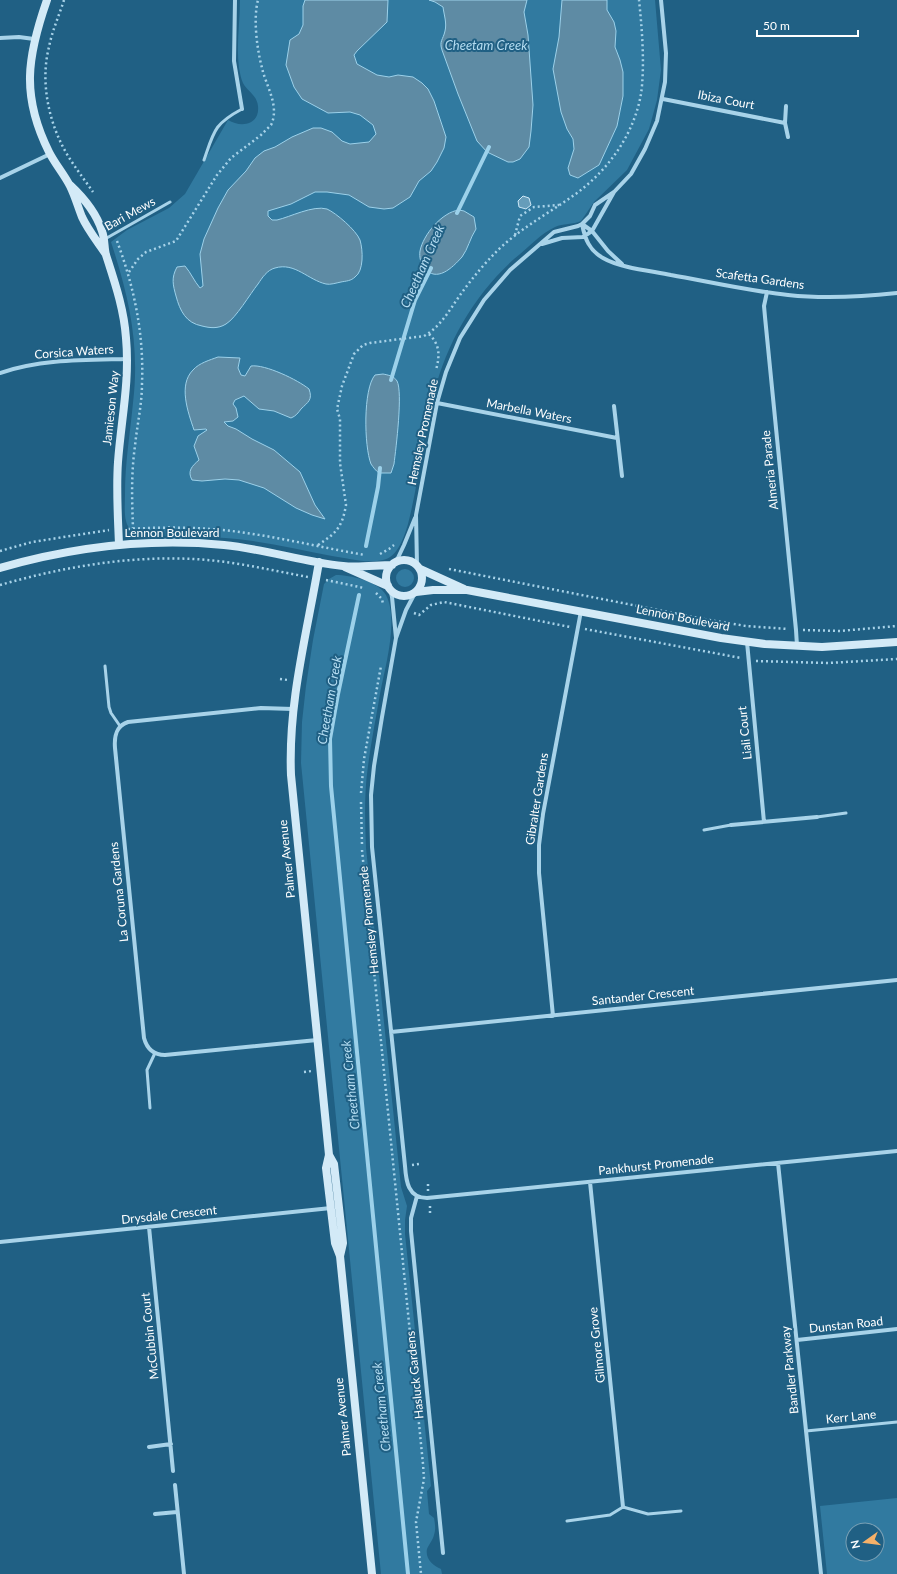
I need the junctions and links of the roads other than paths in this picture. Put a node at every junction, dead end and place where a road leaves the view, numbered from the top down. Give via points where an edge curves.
1 (47, 0) edge
2 (235, 0) edge
3 (661, 0) edge
4 (0, 38) edge
5 (34, 39) junction
6 (663, 99) junction
7 (786, 106) dead end
8 (242, 109) joint
9 (785, 122) junction
10 (788, 137) dead end
11 (50, 154) junction
12 (204, 160) dead end
13 (0, 178) edge
14 (70, 185) junction
15 (614, 192) junction
16 (170, 202) dead end
17 (582, 224) junction
18 (592, 231) junction
19 (584, 236) junction
20 (101, 240) junction
21 (541, 244) junction
22 (622, 264) junction
23 (767, 292) junction
24 (897, 293) edge
25 (127, 359) junction
26 (0, 373) edge
27 (437, 403) junction
28 (614, 406) dead end
29 (618, 438) junction
30 (622, 476) dead end
31 (416, 515) junction
32 (119, 545) junction
33 (319, 562) junction
34 (394, 563) junction
35 (345, 567) junction
36 (418, 567) junction
37 (0, 568) edge
38 (389, 588) junction
39 (467, 590) junction
40 (416, 592) junction
41 (581, 611) junction
42 (396, 638) junction
43 (746, 642) junction
44 (897, 642) edge
45 (797, 646) junction
46 (105, 666) dead end
47 (293, 709) junction
48 (120, 726) junction
49 (846, 813) dead end
50 (817, 816) joint
51 (764, 822) junction
52 (731, 825) joint
53 (704, 830) dead end
54 (897, 980) edge
55 (553, 1016) junction
56 (391, 1032) junction
57 (318, 1040) junction
58 (155, 1053) junction
59 (150, 1108) dead end
60 (897, 1151) edge
61 (778, 1163) junction
62 (590, 1182) junction
63 (417, 1196) junction
64 (335, 1208) junction
65 (149, 1227) junction
66 (0, 1242) edge
67 (897, 1329) edge
68 (797, 1340) junction
69 (897, 1422) edge
70 (806, 1431) junction
71 (170, 1444) junction
72 (149, 1447) dead end
73 (173, 1471) dead end
74 (175, 1485) dead end
75 (623, 1507) junction
76 (682, 1511) dead end
77 (178, 1512) junction
78 (155, 1514) dead end
79 (567, 1521) dead end
80 (443, 1553) dead end
81 (184, 1574) edge
82 (372, 1574) edge
83 (821, 1574) edge

1 - 5 street, Jamieson Way
2 - 8 street via 234,60
3 - 6 street, Hemsley Promenade via 666,60
4 - 5 street
5 - 11 street, Jamieson Way via 30,71 31,98 37,124
6 - 9 street, Ibiza Court
6 - 15 street, Hemsley Promenade via 645,149 630,174
7 - 9 street
8 - 12 lane via 218,126
9 - 10 street
11 - 13 street
11 - 14 street, Jamieson Way
14 - 20 street, Jamieson Way via 83,218
14 - 20 street, Jamieson Way via 90,207 102,231
15 - 17 street, Hemsley Promenade via 595,205 590,216
15 - 18 street, Hemsley Promenade
16 - 20 lane, Bari Mews
17 - 18 street
17 - 19 street
17 - 21 street, Hemsley Promenade via 554,232
18 - 19 street, Hemsley Promenade
18 - 22 street
19 - 21 street, Hemsley Promenade via 562,238
19 - 22 street, Scafetta Gardens via 596,253
20 - 25 street, Jamieson Way via 121,304
21 - 27 street, Hemsley Promenade via 498,282 470,320 453,354
22 - 23 street, Scafetta Gardens
23 - 24 street, Scafetta Gardens via 789,296 828,297
23 - 45 street, Almeria Parade via 764,306
25 - 26 street, Corsica Waters via 49,362
25 - 32 street, Jamieson Way via 127,392 117,484
27 - 29 street, Marbella Waters
27 - 31 street, Hemsley Promenade
28 - 29 street
29 - 30 street
31 - 34 street, Hemsley Promenade
31 - 36 street, Hemsley Promenade
32 - 33 street, Lennon Boulevard via 224,545
32 - 37 street, Lennon Boulevard via 34,559
33 - 35 street, Lennon Boulevard
33 - 47 street, Palmer Avenue
34 - 35 street, Lennon Boulevard
34 - 36 street via 406,560
34 - 38 street via 386,576
35 - 38 street, Lennon Boulevard
36 - 39 street, Lennon Boulevard
36 - 40 street via 423,580
38 - 40 street via 401,596
38 - 42 street, Hemsley Promenade
39 - 40 street, Lennon Boulevard
39 - 41 street, Lennon Boulevard
40 - 42 street, Hemsley Promenade
41 - 43 street, Lennon Boulevard
41 - 55 street, Gibralter Gardens via 539,845 540,885
42 - 56 street, Hemsley Promenade via 371,795 372,847
43 - 45 street, Lennon Boulevard
43 - 51 street, Liali Court
44 - 45 street, Lennon Boulevard via 849,646
46 - 48 lane via 109,707
47 - 48 street via 261,708 136,721
47 - 57 street, Palmer Avenue via 291,775
48 - 58 street, La Coruna Gardens via 115,736 115,748 144,1038 148,1048
49 - 50 lane
50 - 51 street
51 - 52 street
52 - 53 lane
54 - 55 street, Santander Crescent
55 - 56 street, Santander Crescent
56 - 63 street, Hemsley Promenade via 406,1180 409,1189
57 - 58 street via 165,1055
57 - 64 street, Palmer Avenue via 330,1155 334,1164
58 - 59 lane via 147,1070
60 - 61 street, Pankhurst Promenade
61 - 62 street, Pankhurst Promenade
61 - 68 street, Bandler Parkway
62 - 63 street, Pankhurst Promenade via 427,1198
62 - 75 street, Gilmore Grove
63 - 80 street, Hasluck Gardens via 411,1218 411,1232
64 - 65 street, Drysdale Crescent
64 - 82 street, Palmer Avenue via 343,1243 340,1256
65 - 66 street, Drysdale Crescent
65 - 71 street, McCubbin Court
67 - 68 street, Dunstan Road
68 - 70 street, Bandler Parkway
69 - 70 lane, Kerr Lane
70 - 83 street, Bandler Parkway
71 - 72 street
71 - 73 street, McCubbin Court
74 - 77 street
75 - 76 lane via 648,1514
75 - 79 lane via 610,1515
77 - 78 street
77 - 81 street

